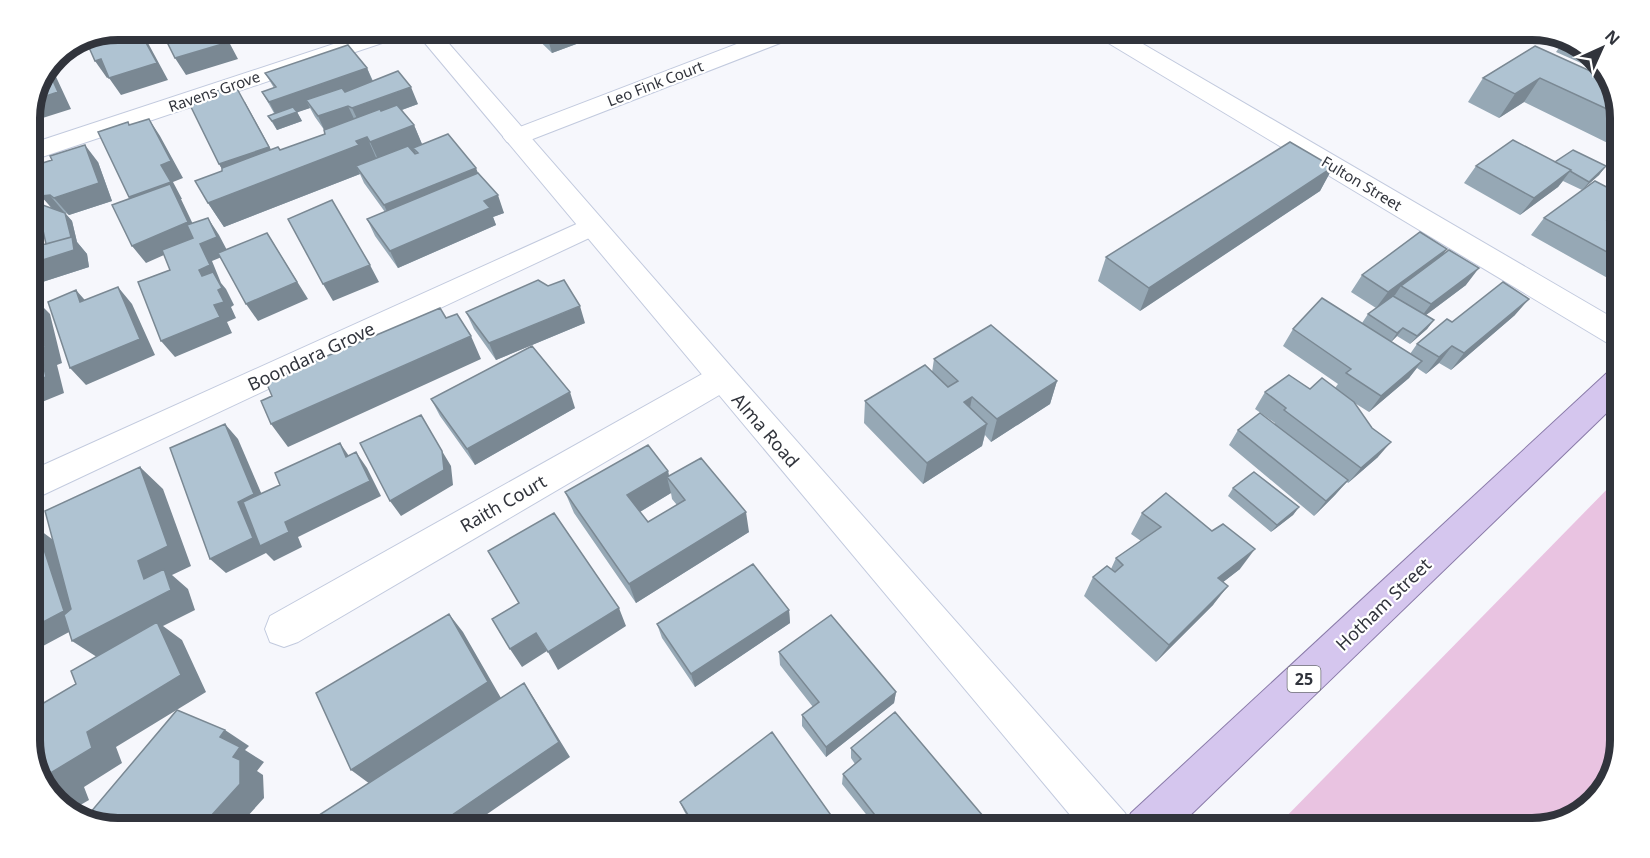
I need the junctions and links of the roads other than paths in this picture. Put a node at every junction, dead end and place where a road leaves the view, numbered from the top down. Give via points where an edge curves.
1 (365, 41) edge
2 (434, 41) edge
3 (765, 41) edge
4 (1122, 41) edge
5 (516, 137) junction
6 (41, 149) edge
7 (592, 226) junction
8 (1609, 330) edge
9 (722, 378) junction
10 (1609, 390) edge
11 (41, 482) edge
12 (284, 629) dead end
13 (1101, 818) edge
14 (1157, 818) edge

1 - 6 street, Ravens Grove
2 - 5 street, Alma Road
3 - 5 street, Leo Fink Court
4 - 8 street, Fulton Street
5 - 7 street, Alma Road
7 - 9 street, Alma Road
7 - 11 street, Boondara Grove
9 - 12 street, Raith Court
9 - 13 street, Alma Road
10 - 14 main road, Hotham Street / 25

